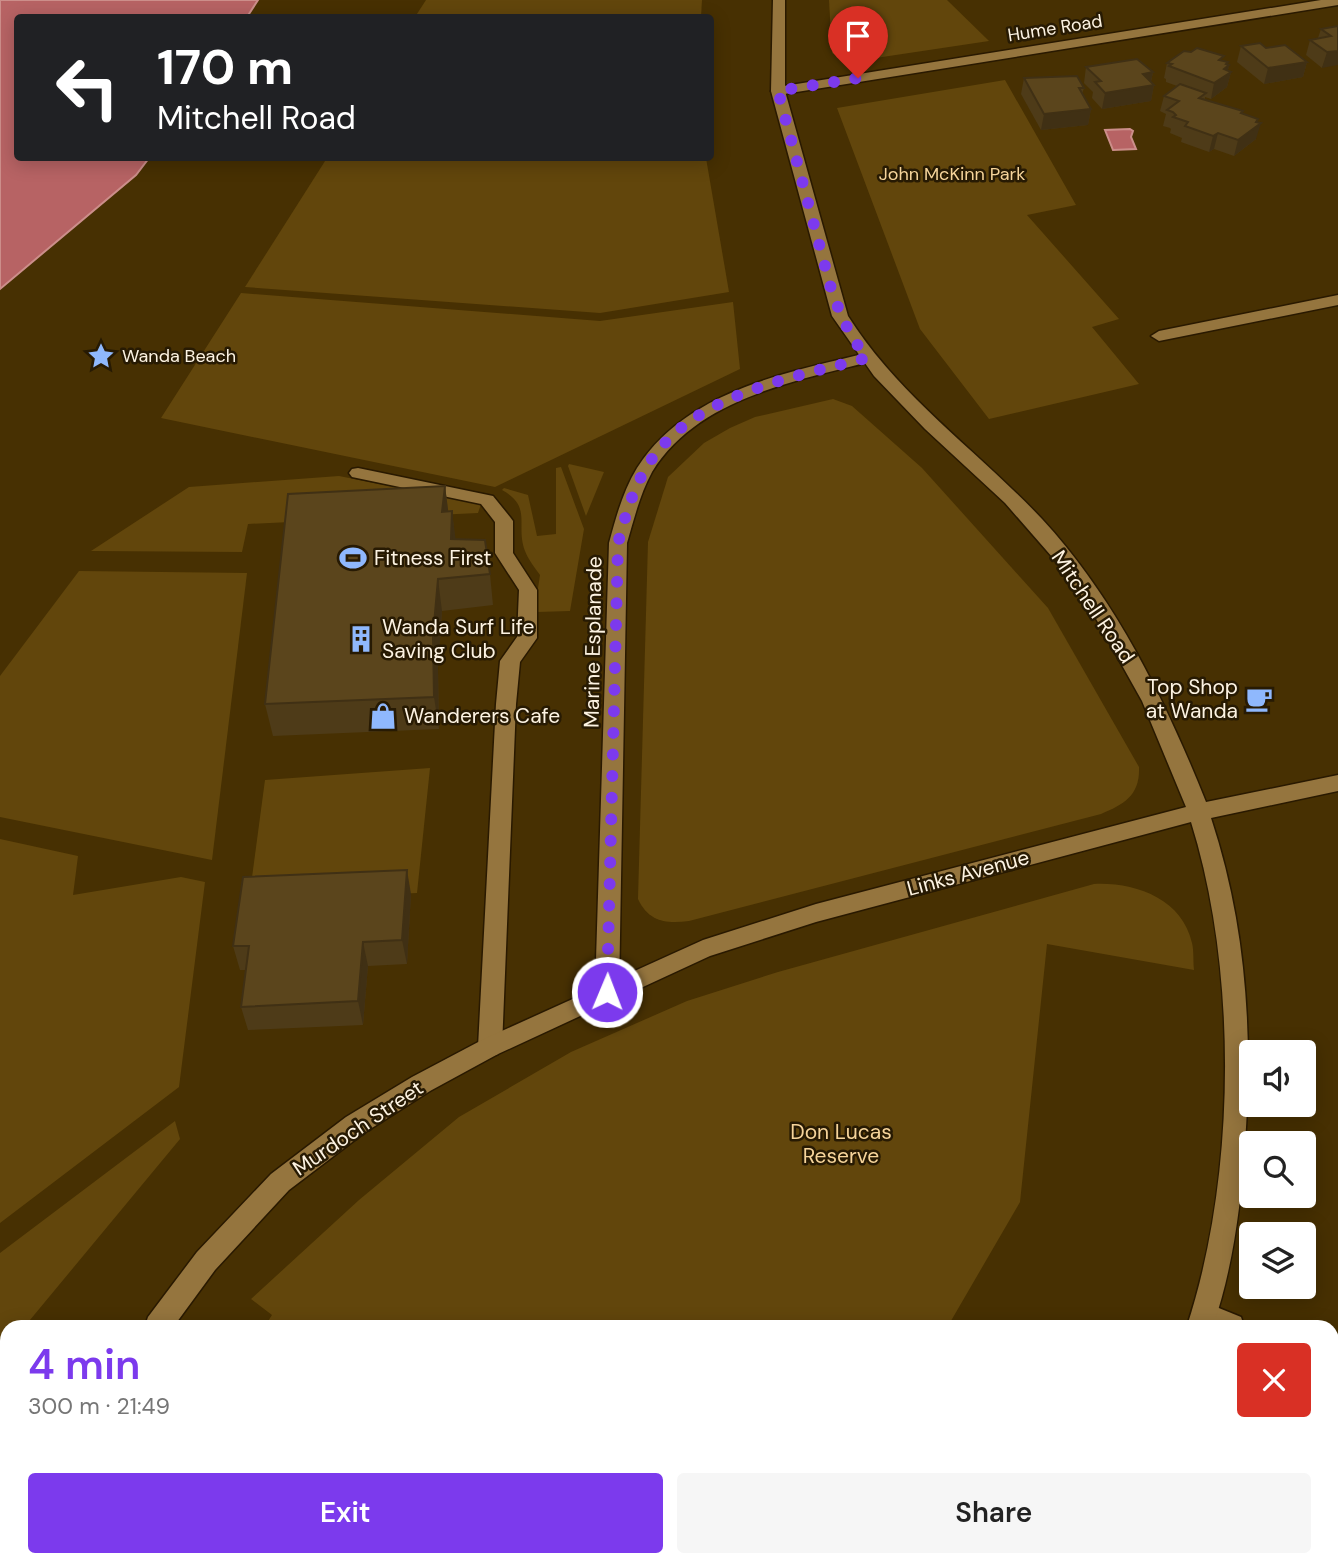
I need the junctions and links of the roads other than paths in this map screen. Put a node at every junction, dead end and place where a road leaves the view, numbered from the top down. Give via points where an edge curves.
1 (779, 0) edge
2 (1338, 1) edge
3 (778, 91) junction
4 (1338, 300) edge
5 (1159, 336) dead end
6 (867, 358) junction
7 (358, 473) dead end
8 (1338, 783) edge
9 (1198, 812) junction
10 (607, 992) junction
11 (490, 1047) junction
12 (162, 1320) edge
13 (1202, 1320) edge

1 - 3 street, Mitchell Road
2 - 3 street, Hume Road
3 - 6 street, Mitchell Road via 833,296
4 - 5 street
6 - 9 street, Mitchell Road via 1036,525 1085,587 1130,659
6 - 10 street, Marine Esplanade via 742,394 704,412 647,467 629,504 618,543
7 - 11 street via 487,500 504,521 504,553 528,590 527,638 510,661 506,704
8 - 9 street, Links Avenue
9 - 10 street, Links Avenue via 816,914 703,949
9 - 13 street, Mitchell Road via 1223,900 1236,999 1238,1081 1228,1198
10 - 11 street, Murdoch Street
11 - 12 street, Murdoch Street via 355,1125 280,1182 206,1261

